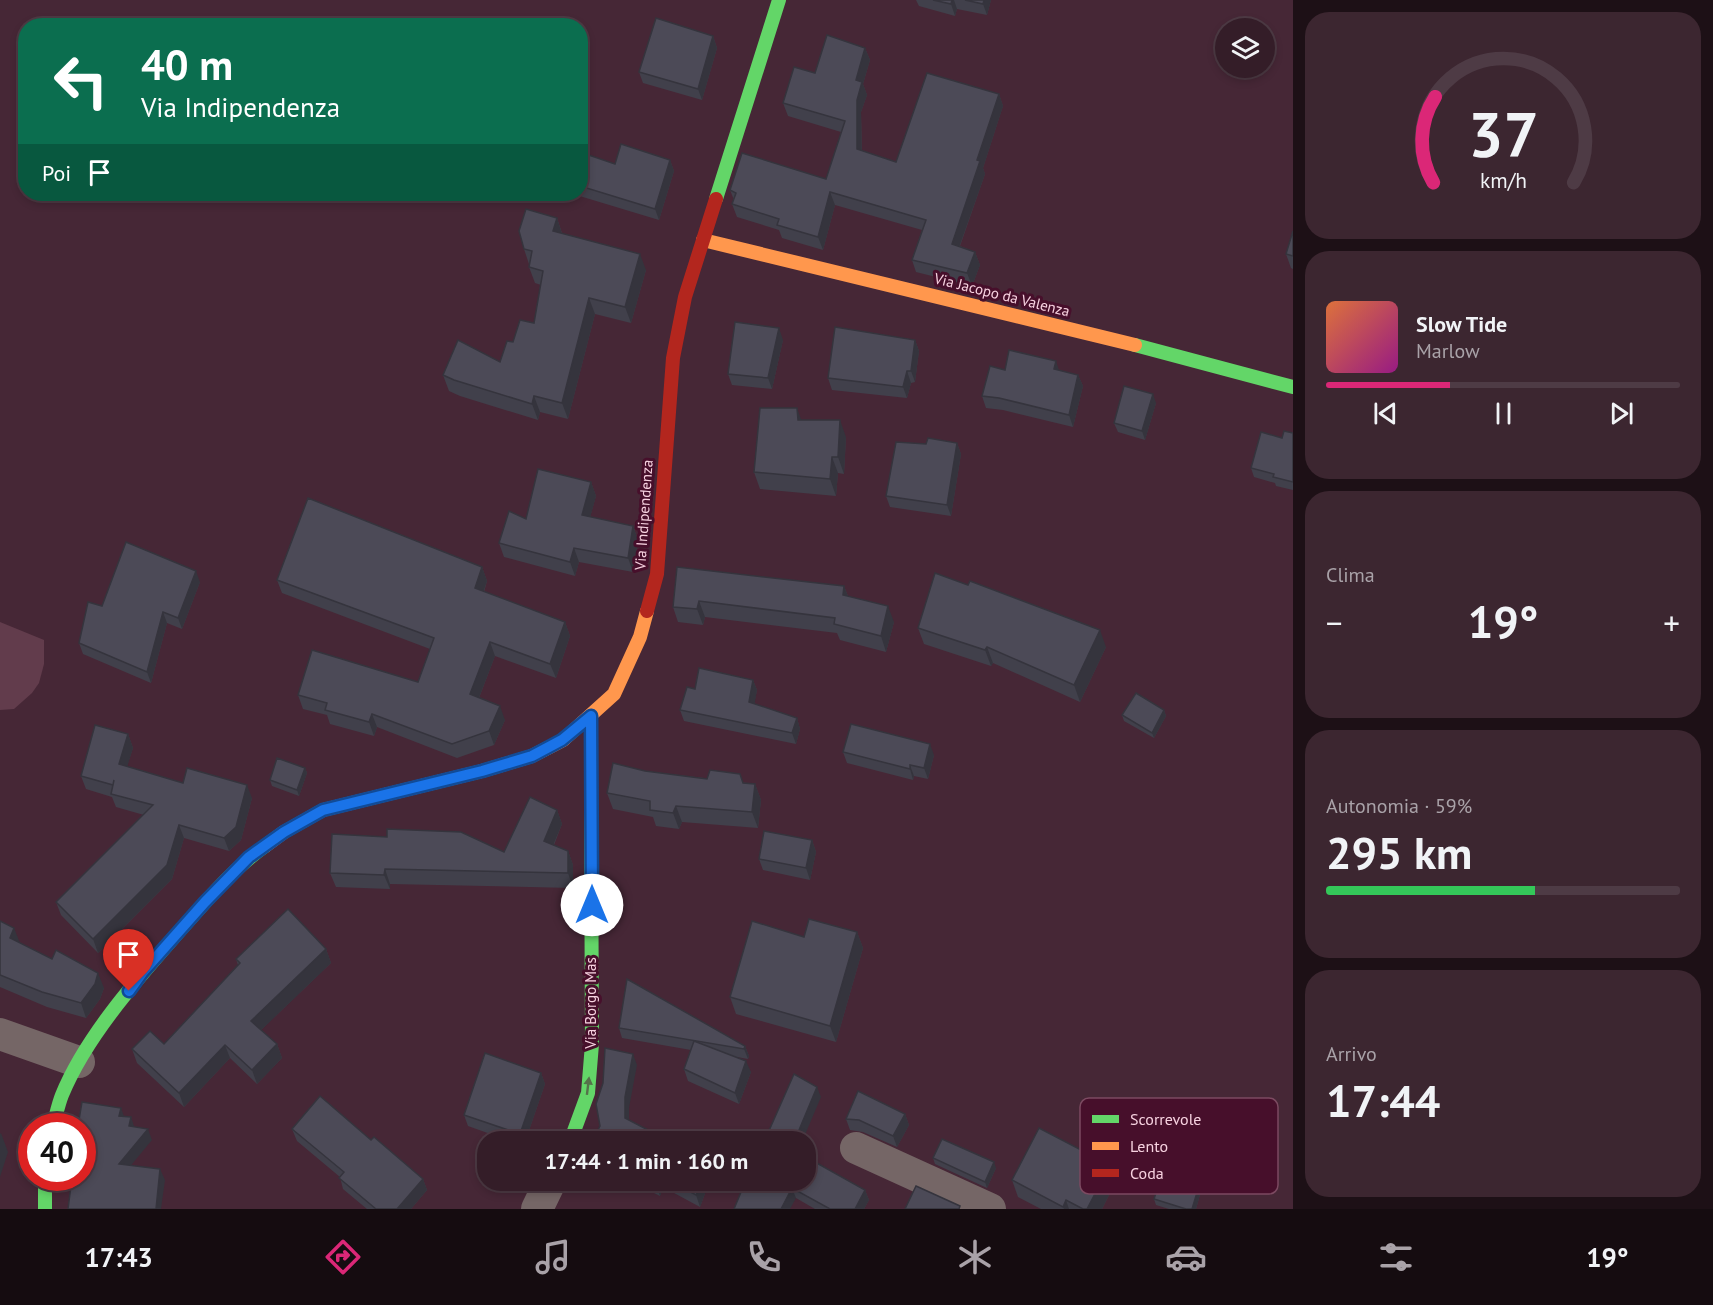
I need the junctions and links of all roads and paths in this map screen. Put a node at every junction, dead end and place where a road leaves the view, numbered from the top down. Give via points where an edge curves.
1 (779, 0) edge
2 (702, 240) junction
3 (1293, 387) edge
4 (591, 716) junction
5 (0, 1035) edge
6 (79, 1062) junction
7 (57, 1113) edge
8 (574, 1131) edge
9 (856, 1148) dead end
10 (45, 1191) edge
11 (546, 1191) edge
12 (45, 1209) edge
13 (537, 1209) edge
14 (990, 1209) edge

1 - 2 main road, Via Indipendenza
2 - 3 main road, Via Jacopo da Valenza via 1109,338
2 - 4 main road, Via Indipendenza via 673,358 657,574 640,637 614,694
4 - 6 main road, Via Indipendenza via 562,740 532,756 323,810 284,832 249,857 205,902 142,973
8 -> 4 main road, Via Borgo Mas via 588,1093 592,1044
5 - 6 street
6 - 7 main road, Via Indipendenza
9 - 14 street
10 - 12 main road
11 - 13 street

